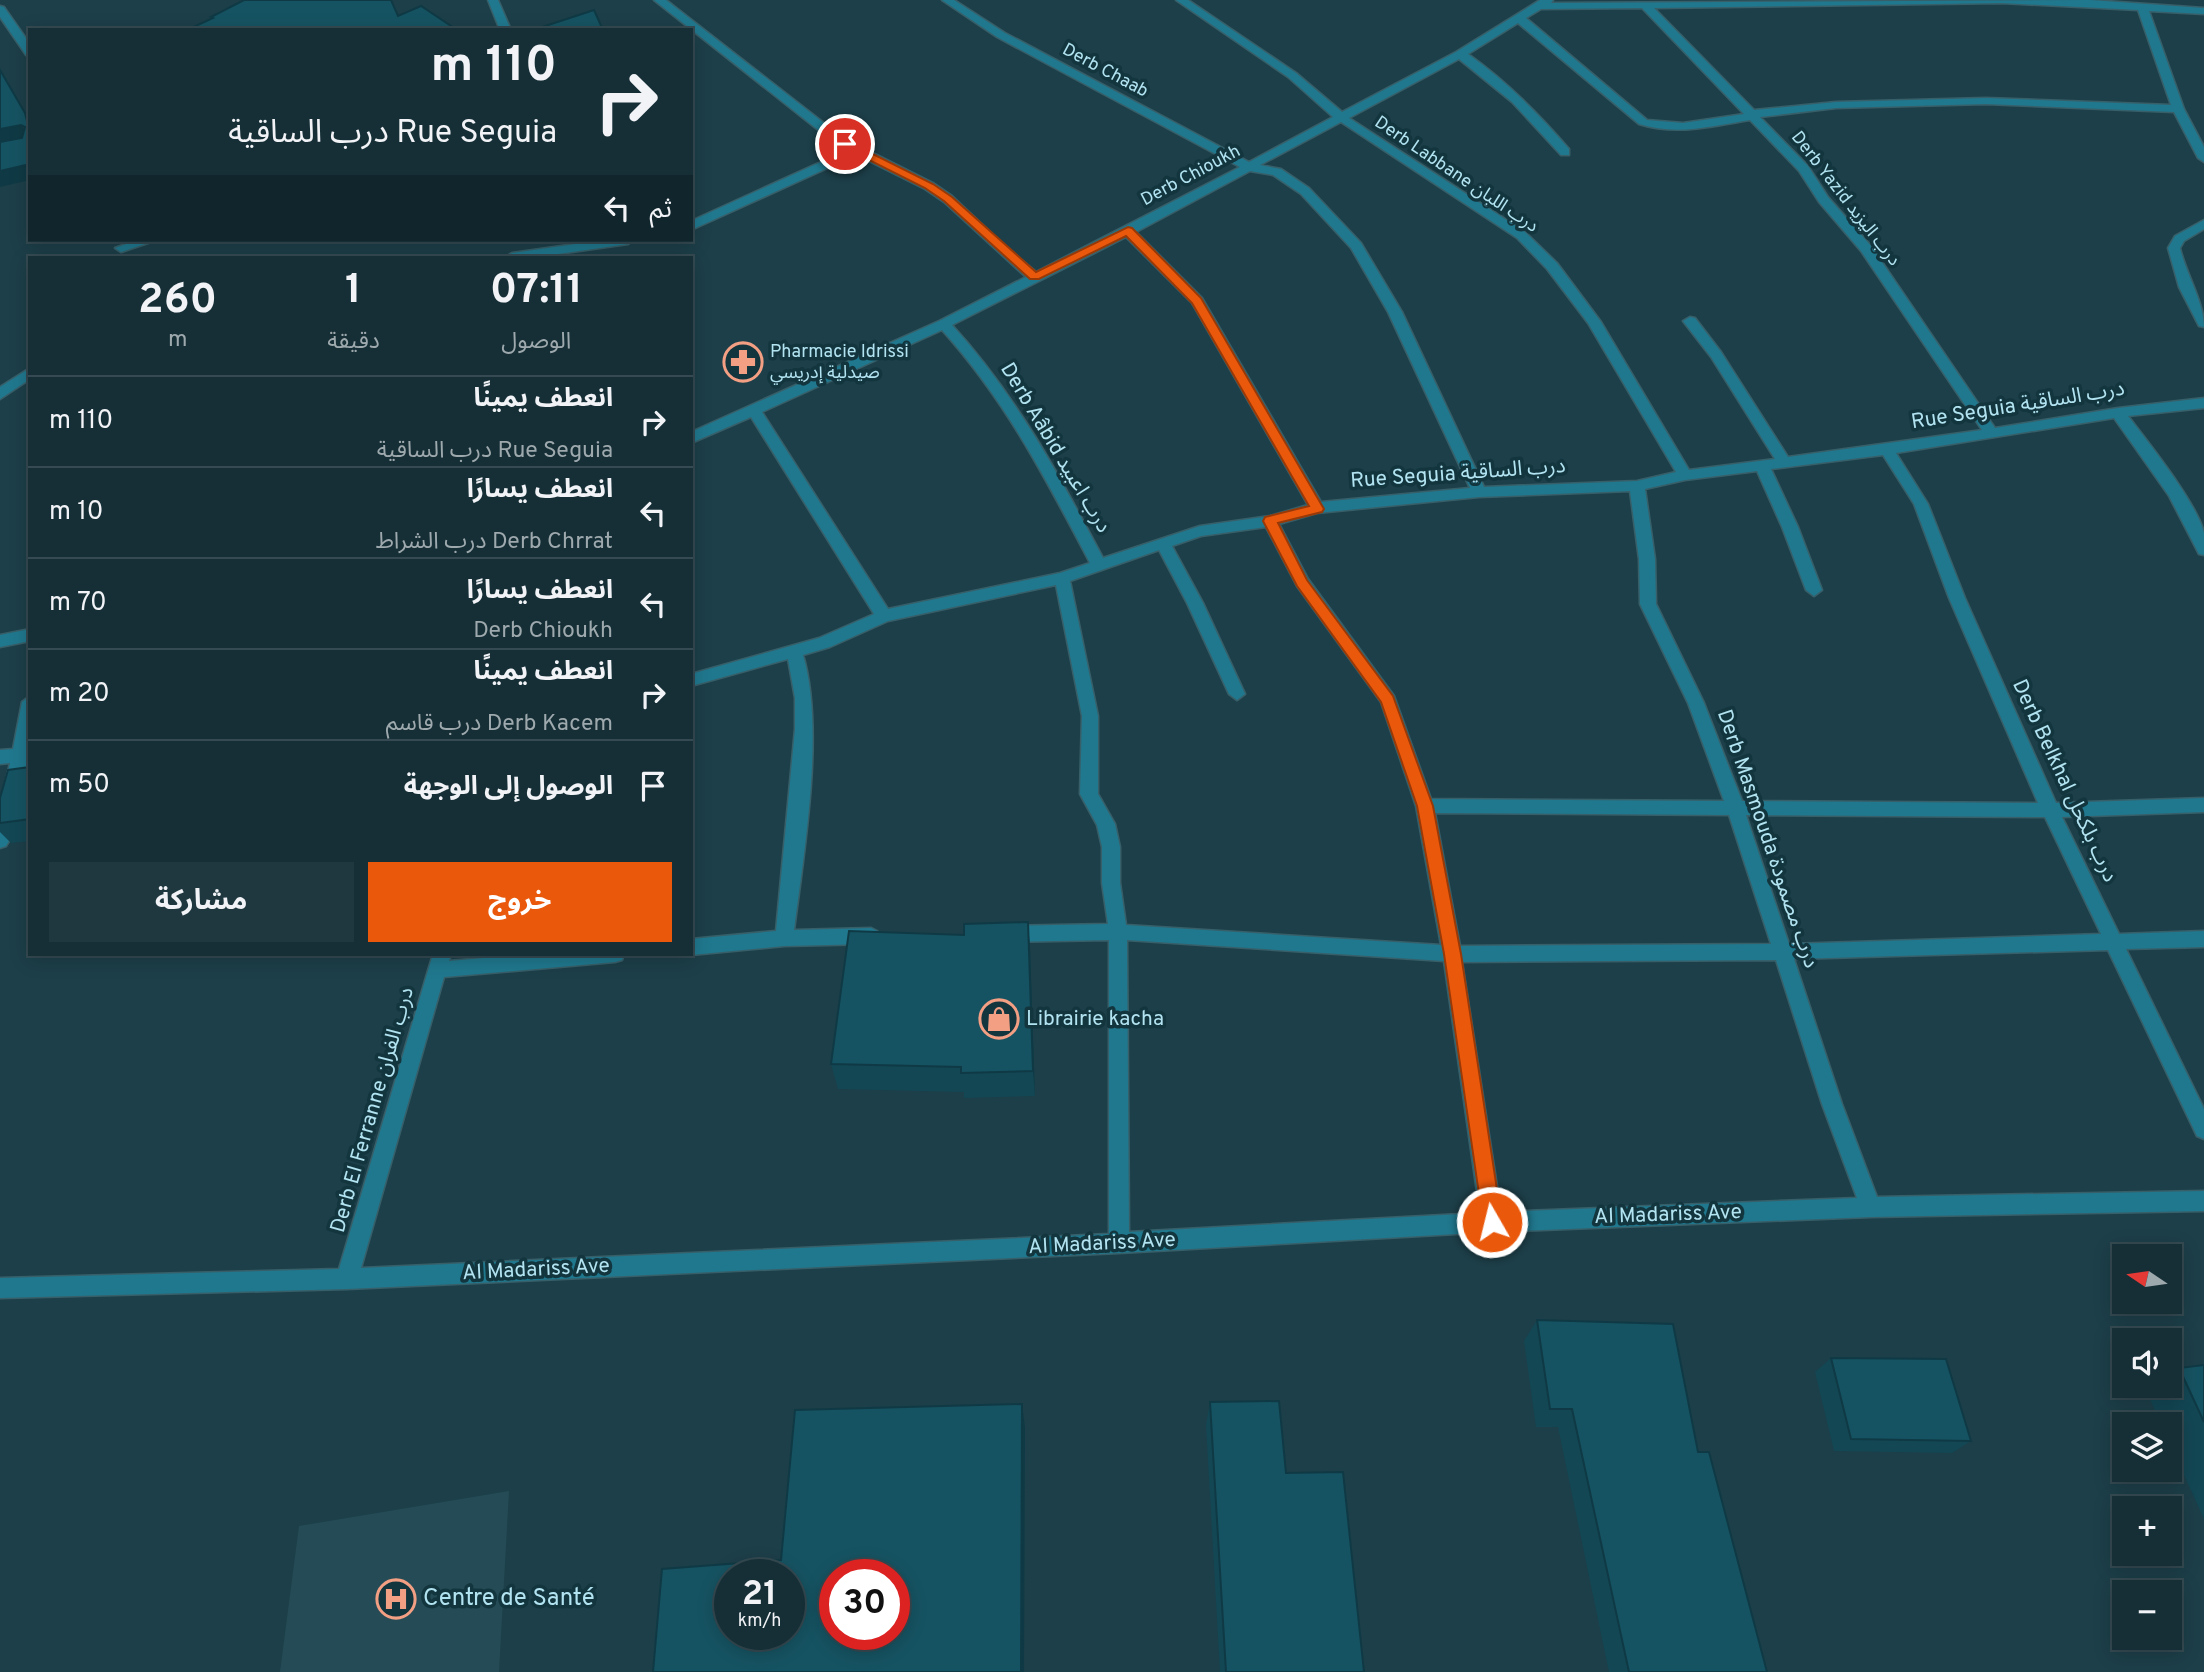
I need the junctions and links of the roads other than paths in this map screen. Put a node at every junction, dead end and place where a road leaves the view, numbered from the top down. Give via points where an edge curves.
1 (493, 0) edge
2 (659, 0) edge
3 (947, 0) edge
4 (1181, 0) edge
5 (1544, 3) edge
6 (2173, 4) edge
7 (2142, 6) junction
8 (1647, 7) junction
9 (0, 9) edge
10 (2204, 11) edge
11 (1520, 19) junction
12 (505, 28) edge
13 (28, 50) edge
14 (1460, 54) junction
15 (2178, 109) junction
16 (1753, 115) junction
17 (1342, 118) junction
18 (2197, 137) edge
19 (845, 144) junction
20 (1565, 152) dead end
21 (2204, 158) edge
22 (1250, 167) junction
23 (2204, 224) edge
24 (693, 225) edge
25 (1128, 231) junction
26 (144, 242) edge
27 (614, 242) edge
28 (121, 248) edge
29 (519, 256) edge
30 (1034, 277) junction
31 (1690, 321) dead end
32 (2204, 323) edge
33 (944, 324) junction
34 (28, 373) edge
35 (0, 394) edge
36 (2204, 403) edge
37 (754, 411) junction
38 (2118, 412) junction
39 (1991, 433) junction
40 (693, 437) edge
41 (1887, 450) junction
42 (1784, 462) junction
43 (1761, 464) junction
44 (1685, 475) junction
45 (1637, 486) junction
46 (1479, 492) junction
47 (1317, 509) junction
48 (1270, 521) junction
49 (1163, 543) junction
50 (2204, 550) edge
51 (1098, 564) junction
52 (1062, 578) junction
53 (1814, 590) dead end
54 (884, 616) junction
55 (28, 635) edge
56 (0, 641) edge
57 (794, 652) junction
58 (693, 679) edge
59 (1237, 694) dead end
60 (28, 723) edge
61 (25, 754) edge
62 (0, 757) edge
63 (2204, 805) edge
64 (1425, 806) junction
65 (1736, 808) junction
66 (2050, 810) junction
67 (0, 841) edge
68 (1118, 932) junction
69 (993, 934) edge
70 (895, 936) edge
71 (784, 938) junction
72 (2204, 939) edge
73 (2113, 941) junction
74 (693, 947) edge
75 (1782, 952) junction
76 (1452, 954) junction
77 (571, 956) edge
78 (440, 962) edge
79 (2204, 1130) edge
80 (2204, 1201) edge
81 (1871, 1207) junction
82 (1492, 1222) junction
83 (1119, 1244) junction
84 (346, 1279) junction
85 (0, 1288) edge

1 - 12 street
2 - 19 street
3 - 22 street, Derb Chaab via 1023,47
4 - 17 street, Derb Labbane درب اللبان via 1292,75
5 - 8 street
5 - 11 street, Derb Chioukh
6 - 7 street
6 - 10 street
7 - 8 street via 2002,0
7 - 15 street
8 - 16 street, Derb Yazid درب اليزيد
9 - 13 street
11 - 14 street, Derb Chioukh
11 - 16 street via 1643,122 1685,125
14 - 17 street, Derb Chioukh
14 - 20 street via 1527,107
15 - 16 street via 1986,101 1815,106
15 - 18 street
16 - 39 street, Derb Yazid درب اليزيد via 1804,169 1866,249
17 - 22 street, Derb Chioukh
17 - 44 street, Derb Labbane درب اللبان via 1521,235 1544,258 1613,350
18 - 21 street
19 - 24 street via 831,152 828,163
19 - 30 street via 948,199
22 - 25 street, Derb Chioukh
22 - 46 street, Derb Chaab via 1278,172 1292,180 1356,246 1395,312
23 - 32 street via 2179,239 2174,248 2192,305
25 - 30 street, Derb Chioukh
25 - 47 street via 1197,301
26 - 28 street
27 - 29 street
30 - 33 street, Derb Chioukh
31 - 42 street
33 - 37 street, Derb Chioukh
33 - 51 street, Derb Aâbid درب اعبيد via 1004,397
34 - 35 street
36 - 38 street, Rue Seguia درب الساقية
37 - 40 street, Derb Chioukh
37 - 54 street
38 - 39 street, Rue Seguia درب الساقية
38 - 50 street via 2169,480
39 - 41 street, Rue Seguia درب الساقية
41 - 42 street, Rue Seguia درب الساقية
41 - 66 street, Derb Belkhal درب بلكحل via 1921,504
42 - 43 street, Rue Seguia درب الساقية
43 - 44 street, Rue Seguia درب الساقية
43 - 53 street
44 - 45 street, Rue Seguia درب الساقية
45 - 46 street, Rue Seguia درب الساقية
45 - 65 street, Derb Masmouda درب مصمودة via 1648,604 1696,703
46 - 47 street, Rue Seguia درب الساقية
47 - 48 street, Rue Seguia درب الساقية
48 - 49 street, Rue Seguia درب الساقية via 1200,531
48 - 64 street via 1302,582 1388,700
49 - 51 street, Rue Seguia درب الساقية
49 - 59 street
51 - 52 street, Rue Seguia درب الساقية
52 - 54 street, Rue Seguia درب الساقية
52 - 68 street via 1090,716 1089,794 1106,824 1111,847
54 - 57 street, Rue Seguia درب الساقية
55 - 56 street
57 - 58 street, Rue Seguia درب الساقية
57 - 71 street via 805,718
60 - 61 street
61 - 62 street
61 - 67 street
63 - 66 street
64 - 65 street
64 - 76 street
65 - 66 street
65 - 75 street, Derb Masmouda درب مصمودة
66 - 73 street, Derb Belkhal درب بلكحل
68 - 69 street
68 - 76 street
68 - 83 street
70 - 71 street
71 - 74 street
72 - 73 street
73 - 75 street
73 - 79 street, Derb Belkhal درب بلكحل
75 - 76 street
75 - 81 street, Derb Masmouda درب مصمودة
76 - 82 street
77 - 78 street
78 - 84 street, Derb El Ferranne درب الفران
80 - 81 street, Al Madariss Ave
81 - 82 street, Al Madariss Ave
82 - 83 street, Al Madariss Ave
83 - 84 street, Al Madariss Ave
84 - 85 street, Al Madariss Ave

